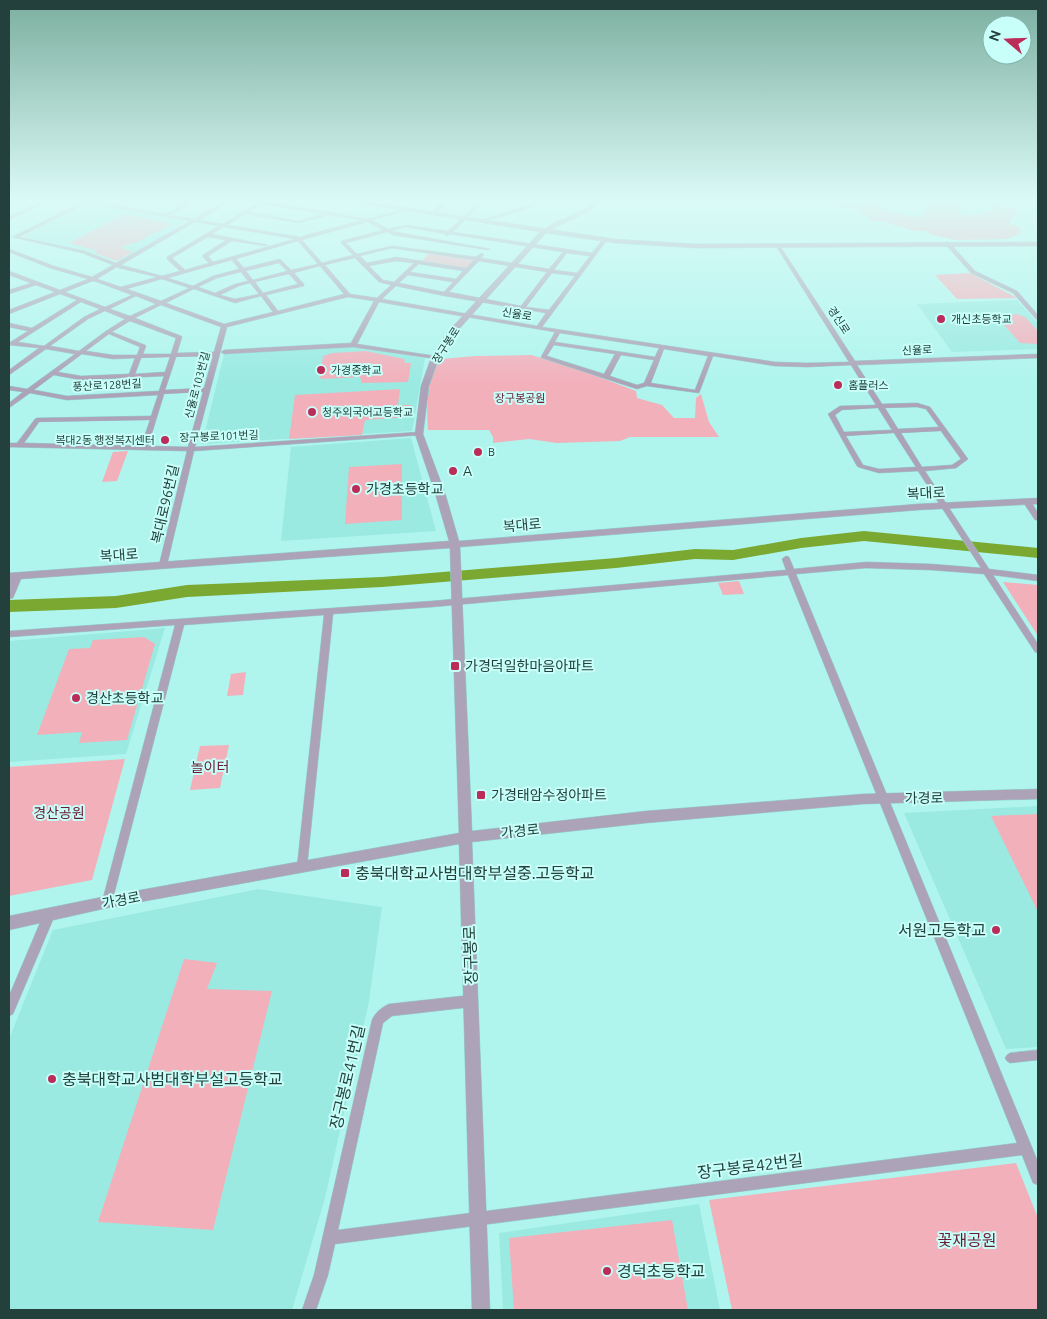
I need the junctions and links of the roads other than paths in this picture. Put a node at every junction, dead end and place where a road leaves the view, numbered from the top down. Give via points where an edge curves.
1 (38, 261) edge
2 (105, 261) edge
3 (124, 261) edge
4 (172, 261) edge
5 (210, 261) edge
6 (220, 261) edge
7 (235, 261) edge
8 (318, 261) edge
9 (334, 261) edge
10 (361, 261) edge
11 (389, 261) edge
12 (407, 261) edge
13 (477, 261) edge
14 (487, 261) edge
15 (518, 261) edge
16 (558, 261) edge
17 (590, 261) edge
18 (787, 261) edge
19 (963, 261) edge
20 (418, 262) junction
21 (212, 263) junction
22 (321, 264) junction
23 (116, 265) junction
24 (514, 265) junction
25 (366, 266) junction
26 (242, 270) junction
27 (468, 270) junction
28 (183, 271) junction
29 (550, 271) junction
30 (290, 272) junction
31 (9, 273) edge
32 (407, 273) junction
33 (578, 275) junction
34 (161, 277) junction
35 (459, 279) junction
36 (90, 280) junction
37 (252, 282) junction
38 (36, 283) junction
39 (395, 284) junction
40 (193, 287) junction
41 (121, 289) junction
42 (9, 292) edge
43 (60, 292) junction
44 (137, 294) junction
45 (262, 294) junction
46 (445, 294) junction
47 (215, 295) junction
48 (348, 295) junction
49 (81, 300) junction
50 (377, 301) junction
51 (481, 301) junction
52 (161, 303) junction
53 (522, 308) junction
54 (1030, 308) junction
55 (1038, 308) edge
56 (104, 309) junction
57 (9, 312) edge
58 (550, 312) junction
59 (277, 313) junction
60 (466, 316) junction
61 (1038, 318) edge
62 (129, 319) junction
63 (9, 325) edge
64 (224, 326) junction
65 (538, 328) junction
66 (32, 330) junction
67 (108, 332) junction
68 (558, 332) junction
69 (552, 343) junction
70 (11, 344) edge
71 (353, 345) junction
72 (662, 347) junction
73 (45, 348) junction
74 (224, 352) dead end
75 (79, 353) junction
76 (619, 353) junction
77 (216, 354) junction
78 (711, 355) junction
79 (173, 356) junction
80 (1038, 356) edge
81 (138, 357) junction
82 (435, 358) junction
83 (657, 359) junction
84 (853, 363) junction
85 (9, 373) edge
86 (53, 373) junction
87 (167, 374) junction
88 (131, 376) junction
89 (108, 377) joint
90 (606, 377) junction
91 (648, 384) junction
92 (9, 388) edge
93 (207, 390) junction
94 (29, 391) junction
95 (161, 392) junction
96 (9, 406) edge
97 (880, 406) junction
98 (153, 418) junction
99 (943, 428) junction
100 (896, 431) junction
101 (419, 434) junction
102 (842, 434) junction
103 (9, 445) edge
104 (18, 445) junction
105 (144, 448) junction
106 (190, 449) junction
107 (920, 469) junction
108 (1038, 501) edge
109 (1027, 502) junction
110 (944, 506) junction
111 (1038, 518) edge
112 (455, 550) junction
113 (786, 559) dead end
114 (979, 559) joint
115 (163, 565) junction
116 (791, 572) junction
117 (987, 572) junction
118 (1038, 578) edge
119 (13, 579) edge
120 (9, 595) edge
121 (459, 600) junction
122 (329, 612) junction
123 (180, 623) junction
124 (9, 634) edge
125 (1038, 650) edge
126 (1038, 794) edge
127 (883, 798) junction
128 (466, 837) junction
129 (302, 867) junction
130 (107, 902) junction
131 (49, 915) junction
132 (9, 922) edge
133 (472, 1000) junction
134 (9, 1010) edge
135 (1038, 1055) edge
136 (1010, 1058) dead end
137 (1026, 1148) junction
138 (1038, 1178) edge
139 (478, 1218) junction
140 (329, 1238) junction
141 (309, 1310) edge
142 (481, 1310) edge

1 - 36 street
2 - 23 street
3 - 23 street
4 - 28 street
5 - 21 street
6 - 21 street
7 - 26 street
8 - 22 street
9 - 22 street
10 - 25 street
11 - 25 street
12 - 20 street
13 - 27 street
14 - 24 street
15 - 24 street, 장구봉로
16 - 29 street
17 - 33 street
18 - 84 street, 경신로
19 - 54 street via 973,272 1015,292
20 - 27 street
20 - 32 street
21 - 28 street
22 - 30 street
22 - 48 street
23 - 34 street
23 - 36 street
24 - 29 street
24 - 51 street, 장구봉로
25 - 39 street via 381,282
26 - 30 street via 280,261
26 - 37 street
26 - 40 street via 215,276
27 - 35 street
28 - 34 street
29 - 33 street
29 - 53 street
30 - 37 street
30 - 45 street via 302,285
31 - 38 street
32 - 35 street
32 - 39 street
33 - 58 street
34 - 40 street
34 - 41 street
35 - 46 street
36 - 41 street
36 - 43 street
37 - 45 street
37 - 47 street
38 - 42 street
38 - 43 street
39 - 46 street
39 - 50 street
40 - 47 street
40 - 52 street
41 - 44 street
43 - 49 street
43 - 57 street
44 - 52 street
44 - 56 street
45 - 47 street via 235,301
45 - 59 street
46 - 51 street
48 - 50 street, 신율로
48 - 59 street, 신율로
49 - 56 street
49 - 66 street
50 - 60 street, 신율로
50 - 71 street
51 - 53 street
51 - 60 street, 장구봉로
52 - 62 street
52 - 64 street
53 - 58 street
54 - 55 street
54 - 61 street
56 - 62 street
56 - 73 street
58 - 65 street
59 - 64 street, 신율로
60 - 65 street, 신율로
60 - 82 street, 장구봉로
62 - 67 street
62 - 79 street via 178,337
63 - 66 street
64 - 77 street, 신율로103번길
65 - 68 street, 신율로
66 - 70 street
67 - 75 street
67 - 81 street via 143,346
68 - 69 street
68 - 72 street, 신율로
69 - 76 street
69 - 90 street via 544,357
70 - 73 street
71 - 74 street
71 - 82 street
72 - 78 street, 신율로
72 - 83 street
73 - 75 street
73 - 85 street
75 - 81 street
75 - 86 street
76 - 83 street
76 - 90 street
77 - 79 street
77 - 93 street, 신율로103번길
78 - 84 street, 신율로 via 775,364
78 - 91 street via 697,392
79 - 81 street
79 - 87 street
80 - 84 street, 신율로
81 - 88 street
82 - 101 street, 장구봉로 via 425,386
83 - 91 street
84 - 97 street, 경신로
86 - 89 street via 81,378
86 - 94 street
87 - 88 street
87 - 95 street
88 - 89 street
90 - 91 street via 637,387
92 - 94 street, 풍산로128번길
93 - 95 street, 풍산로128번길
93 - 106 street, 신율로103번길
94 - 95 street, 풍산로128번길 via 67,398
94 - 96 street
95 - 98 street
97 - 99 street via 928,408
97 - 100 street, 경신로
97 - 102 street via 840,408 831,414
98 - 104 street via 37,420
98 - 105 street
99 - 100 street
99 - 107 street via 965,459 954,467
100 - 102 street
100 - 107 street, 경신로
101 - 106 street, 장구봉로101번길
101 - 112 street, 장구봉로 via 440,493
102 - 107 street via 860,466 879,471
103 - 104 street, 장구봉로101번길
104 - 105 street, 장구봉로101번길
105 - 106 street, 장구봉로101번길
106 - 115 street, 복대로96번길
107 - 110 street, 경신로
108 - 109 street, 복대로
109 - 110 street, 복대로
109 - 111 street
110 - 112 street, 복대로
110 - 114 street, 경신로
112 - 115 street, 복대로
112 - 121 street, 장구봉로
113 - 116 street
114 - 117 street
115 - 119 street, 복대로
116 - 117 street via 866,565
116 - 121 street
116 - 127 street
117 - 118 street
117 - 125 street
119 - 120 street
121 - 122 street
121 - 128 street, 장구봉로
122 - 123 street
122 - 129 street
123 - 124 street
123 - 130 street
126 - 127 street, 가경로
127 - 128 street, 가경로 via 646,817
127 - 137 street
128 - 129 street, 가경로
128 - 133 street, 장구봉로
129 - 130 street, 가경로
130 - 131 street, 가경로
131 - 132 street, 가경로
131 - 134 street
133 - 139 street, 장구봉로
133 - 140 street, 장구봉로41번길 via 389,1010 378,1020
135 - 136 street
137 - 138 street
137 - 139 street, 장구봉로42번길
139 - 140 street
139 - 142 street, 장구봉로
140 - 141 street, 장구봉로41번길

